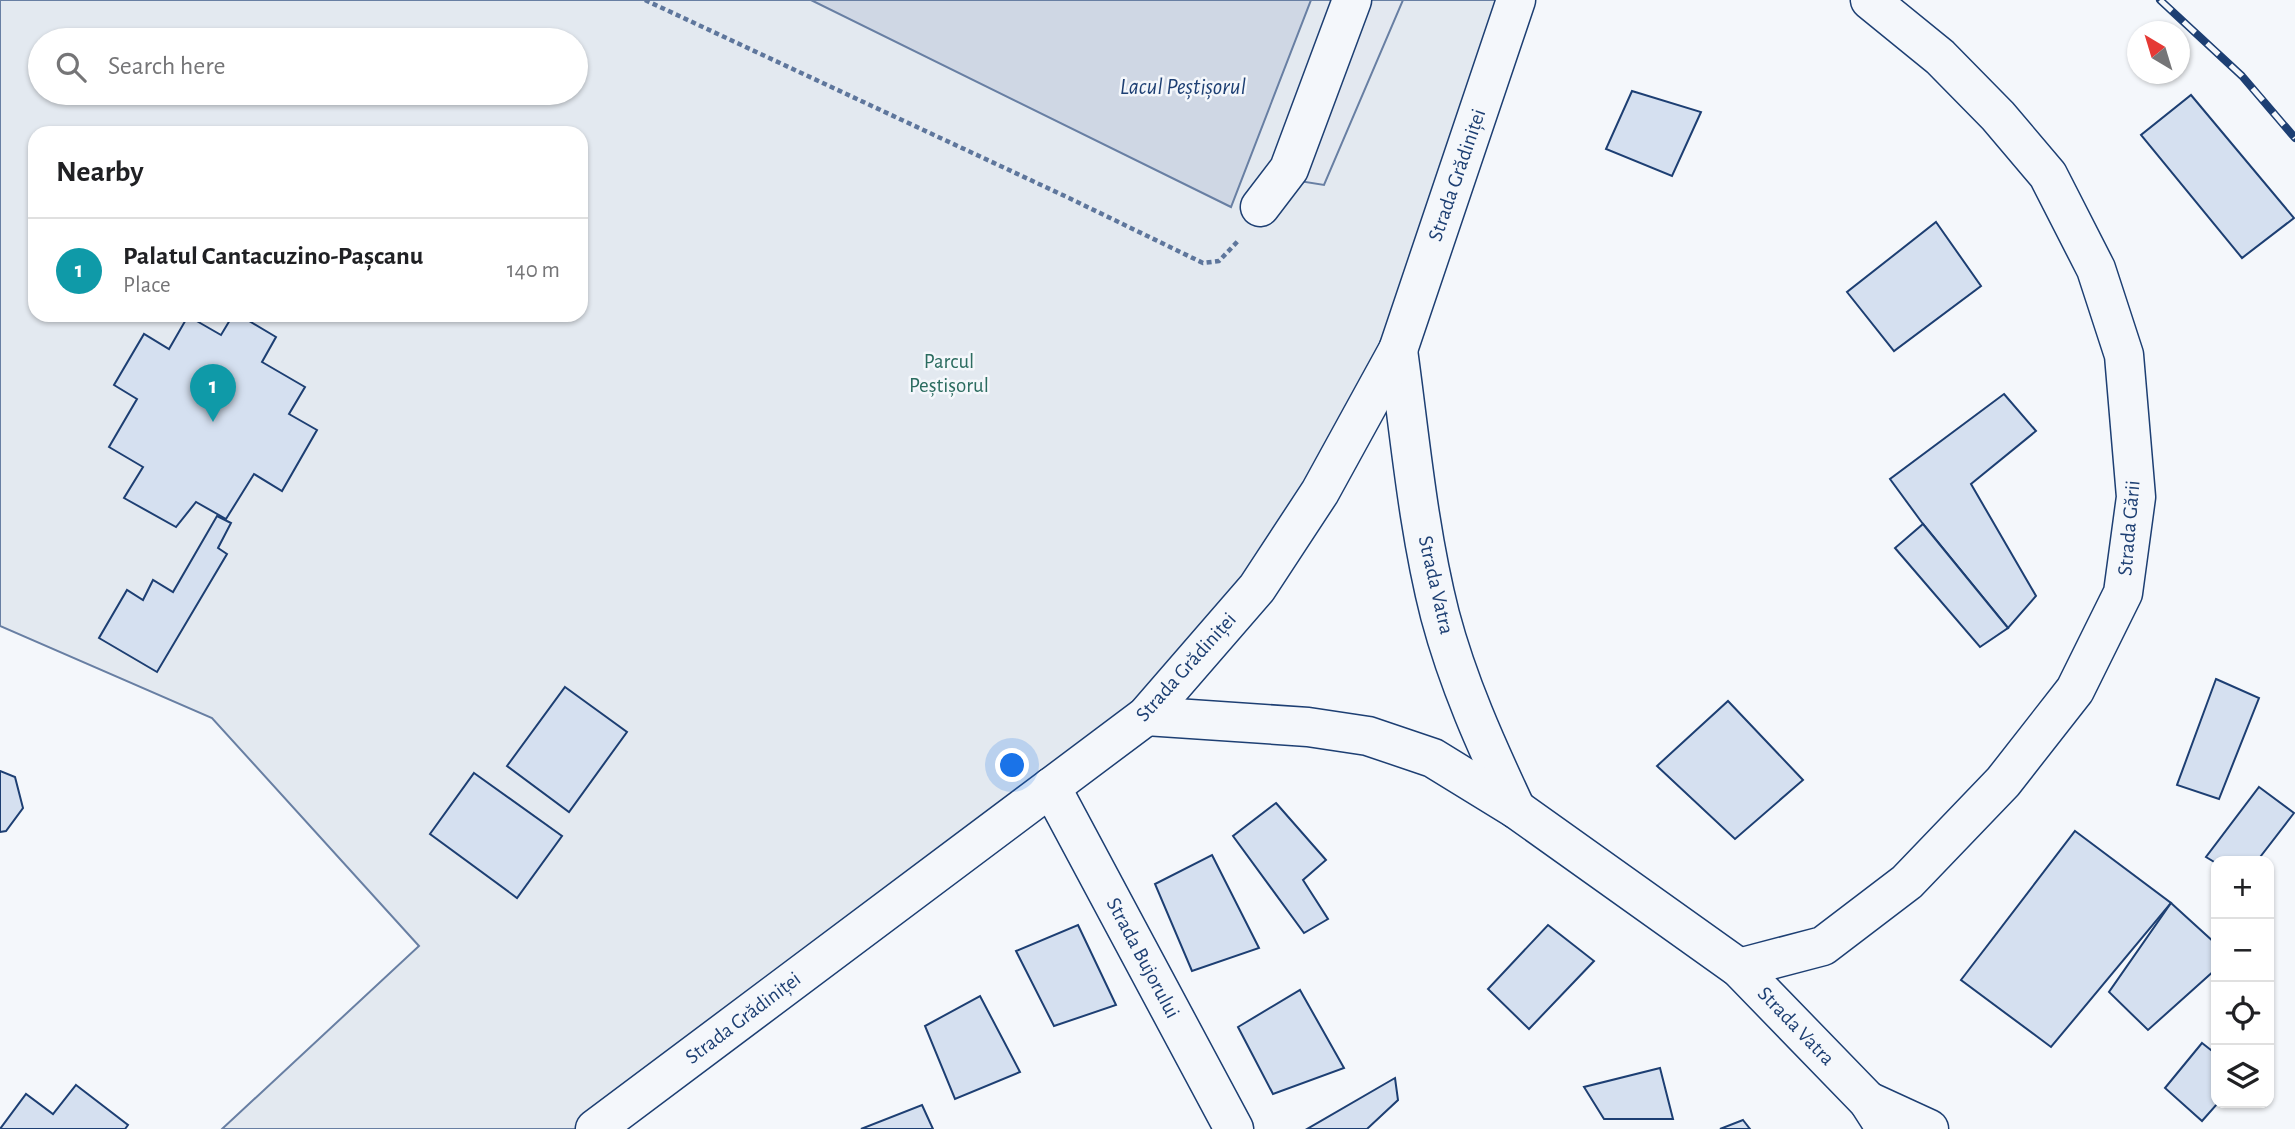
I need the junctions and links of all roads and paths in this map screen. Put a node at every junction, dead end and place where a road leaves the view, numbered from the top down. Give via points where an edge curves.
1 (645, 0) edge
2 (1352, 0) edge
3 (1516, 0) edge
4 (1870, 0) edge
5 (1260, 207) joint
6 (1398, 350) junction
7 (1146, 716) junction
8 (1051, 787) junction
9 (1516, 809) junction
10 (1739, 968) junction
11 (1877, 1115) edge
12 (595, 1129) edge
13 (1234, 1129) edge
14 (1929, 1129) edge

1 - 5 path via 1203,263 1219,261 1236,245
2 - 5 street via 1289,169
3 - 6 street, Strada Grădiniței
4 - 10 street, Strada Gării via 1940,57 2048,175 2096,269 2124,355 2136,498 2123,593 2076,690 2003,782 1907,882 1823,946
6 - 7 street, Strada Grădiniței via 1320,492 1257,588
6 - 9 street, Strada Vatra via 1418,500 1440,615 1471,713
7 - 8 street, Strada Grădiniței
7 - 9 street, Strada Vatra via 1308,727 1368,736 1433,758
8 - 12 street, Strada Grădiniței
8 - 13 street, Strada Bujorului
9 - 10 street, Strada Vatra
10 - 11 street, Strada Vatra
11 - 14 street, Strada Vatra

